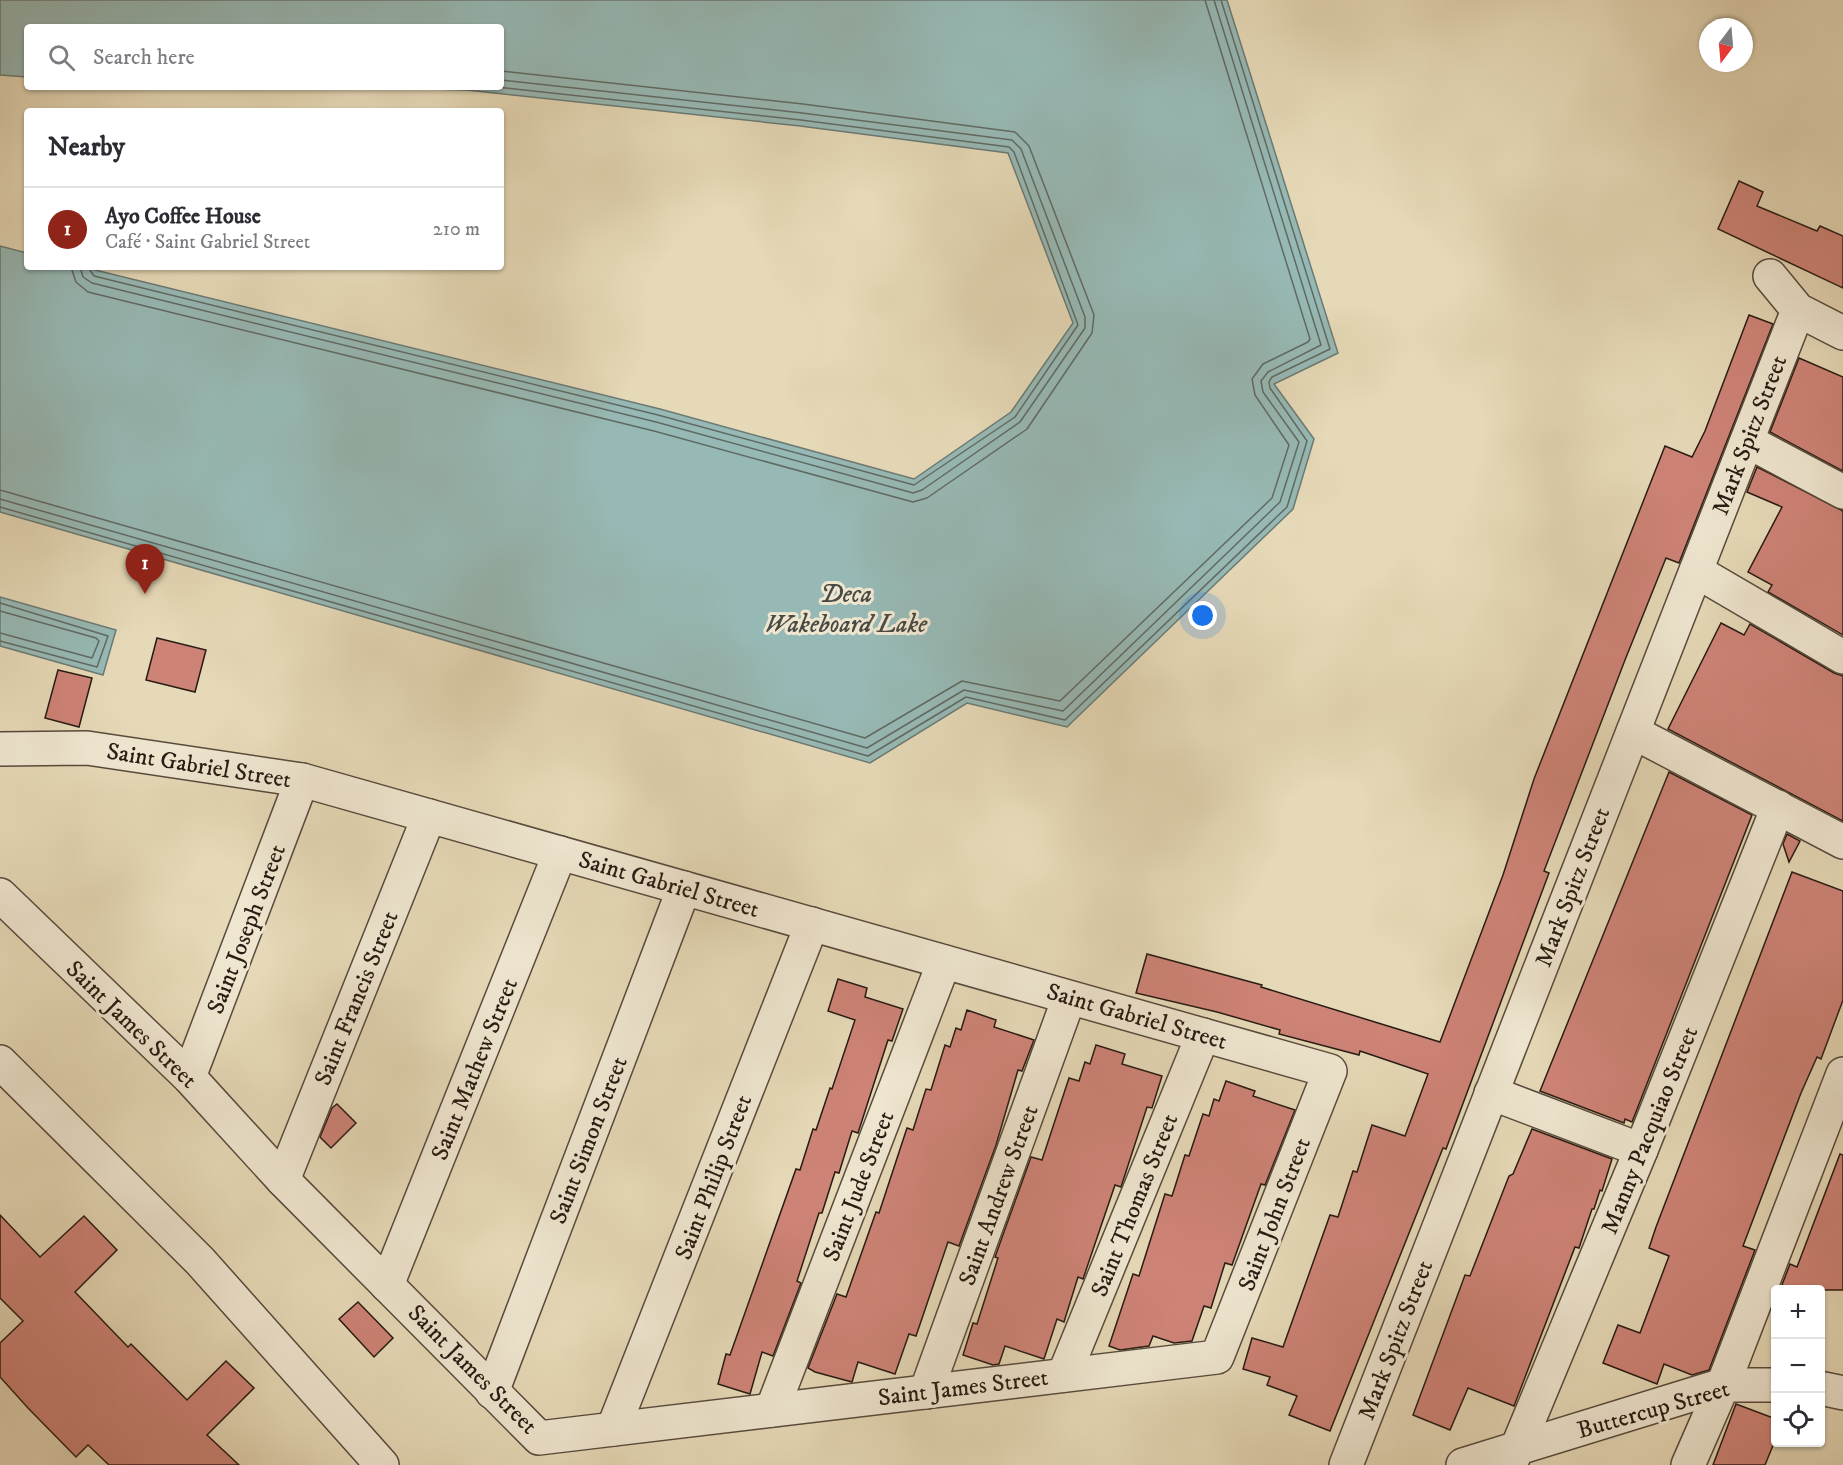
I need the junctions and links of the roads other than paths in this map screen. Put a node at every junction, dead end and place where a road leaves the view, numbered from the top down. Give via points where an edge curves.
1 (1770, 276) dead end
2 (1798, 310) junction
3 (1843, 333) edge
4 (1747, 441) junction
5 (1843, 492) edge
6 (1696, 571) junction
7 (1843, 657) edge
8 (1633, 732) junction
9 (0, 749) edge
10 (302, 780) junction
11 (1778, 807) junction
12 (429, 816) junction
13 (1843, 842) edge
14 (560, 853) junction
15 (684, 888) junction
16 (0, 896) edge
17 (812, 924) junction
18 (944, 962) junction
19 (1069, 998) junction
20 (1203, 1035) junction
21 (0, 1062) edge
22 (1330, 1071) joint
23 (1843, 1074) edge
24 (189, 1077) junction
25 (1491, 1093) junction
26 (1641, 1150) junction
27 (283, 1180) junction
28 (387, 1285) junction
29 (1217, 1357) joint
30 (1064, 1375) junction
31 (1723, 1384) junction
32 (1771, 1385) edge
33 (1825, 1389) edge
34 (492, 1392) junction
35 (926, 1392) junction
36 (1843, 1393) edge
37 (771, 1410) junction
38 (614, 1429) junction
39 (1513, 1458) edge
40 (382, 1465) edge
41 (1346, 1465) edge
42 (1463, 1465) edge
43 (1688, 1465) edge

1 - 2 street
2 - 3 street
2 - 4 street, Mark Spitz Street
4 - 5 street
4 - 6 street, Mark Spitz Street
6 - 7 street
6 - 8 street, Mark Spitz Street
8 - 11 street
8 - 25 street, Mark Spitz Street
9 - 10 street, Saint Gabriel Street via 87,748
10 - 12 street, Saint Gabriel Street
10 - 24 street, Saint Joseph Street
11 - 13 street
11 - 26 street, Manny Pacquiao Street
12 - 14 street, Saint Gabriel Street
12 - 27 street, Saint Francis Street
14 - 15 street, Saint Gabriel Street
14 - 28 street, Saint Mathew Street
15 - 17 street, Saint Gabriel Street
15 - 34 street, Saint Simon Street
16 - 24 street, Saint James Street
17 - 18 street, Saint Gabriel Street
17 - 38 street, Saint Philip Street
18 - 19 street, Saint Gabriel Street
18 - 37 street, Saint Jude Street
19 - 20 street, Saint Gabriel Street
19 - 35 street, Saint Andrew Street
20 - 22 street, Saint Gabriel Street
20 - 30 street, Saint Thomas Street
21 - 40 street via 200,1261
22 - 29 street, Saint John Street
23 - 31 street
24 - 27 street, Saint James Street
25 - 26 street
25 - 41 street, Mark Spitz Street
26 - 39 street, Manny Pacquiao Street
27 - 28 street, Saint James Street
28 - 34 street, Saint James Street
29 - 30 street, Saint James Street
30 - 35 street, Saint James Street
31 - 32 street, Buttercup Street
31 - 39 street, Buttercup Street
31 - 43 street
33 - 36 street
34 - 38 street, Saint James Street via 539,1438
35 - 37 street, Saint James Street
37 - 38 street, Saint James Street
39 - 42 street, Buttercup Street

